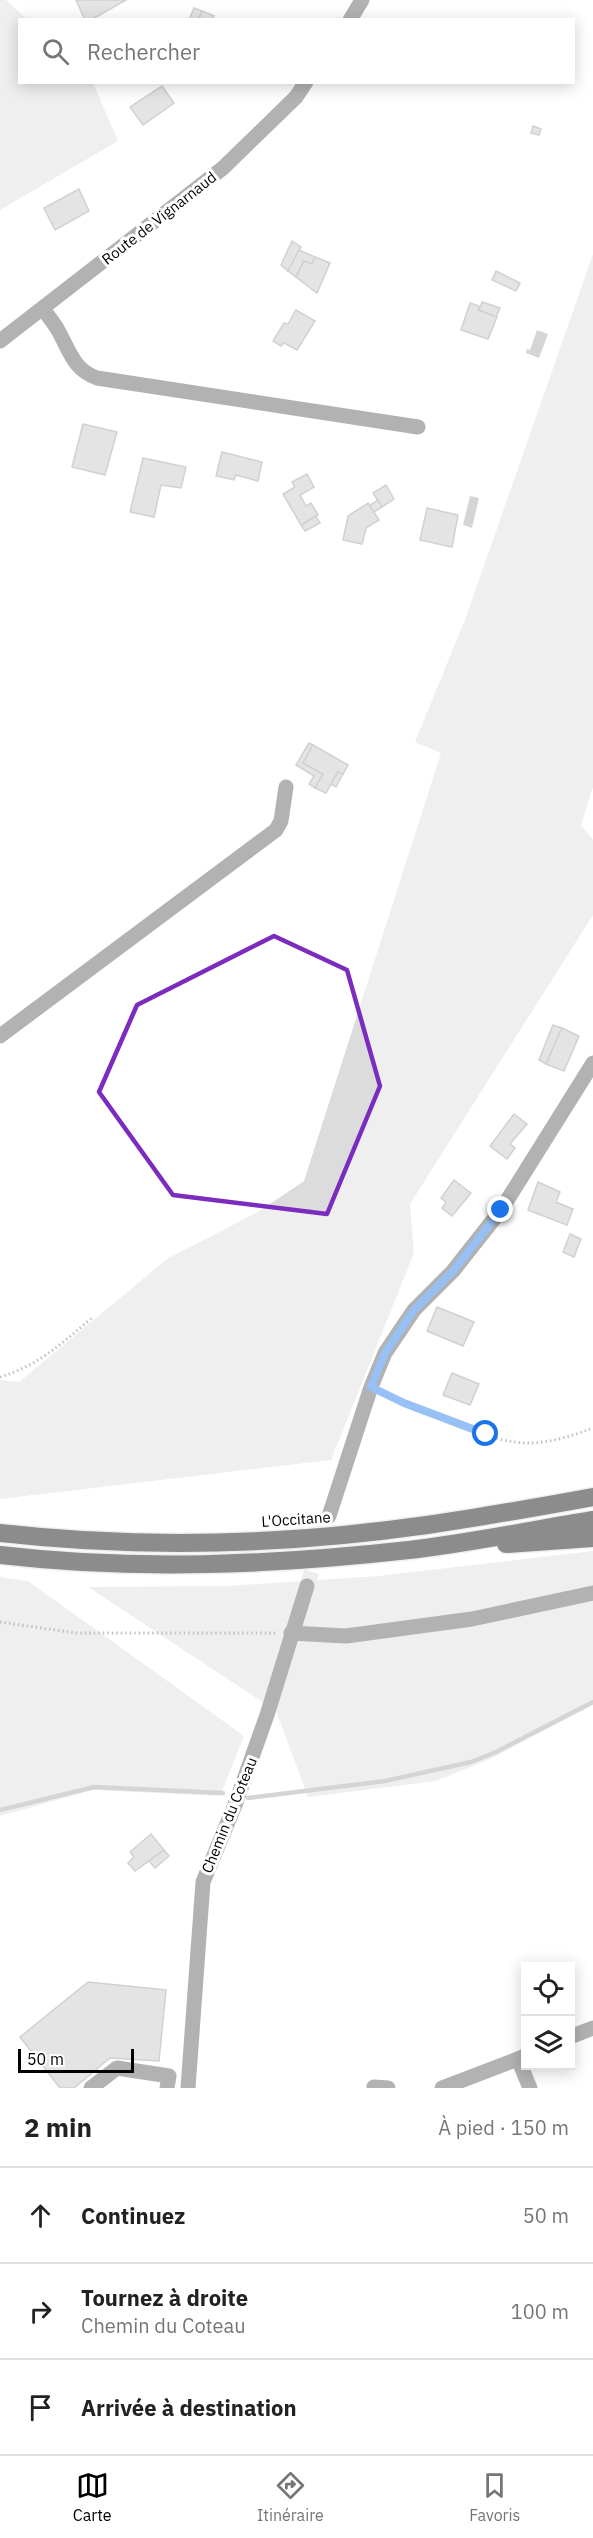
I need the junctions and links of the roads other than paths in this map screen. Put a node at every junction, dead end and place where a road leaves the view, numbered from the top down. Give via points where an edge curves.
1 (362, 0) edge
2 (351, 18) edge
3 (305, 84) edge
4 (43, 309) junction
5 (0, 341) edge
6 (417, 427) dead end
7 (286, 787) dead end
8 (0, 1036) edge
9 (593, 1063) edge
10 (593, 1497) edge
11 (329, 1516) tunnel mouth
12 (593, 1520) edge
13 (0, 1533) edge
14 (593, 1538) edge
15 (432, 1547) junction
16 (0, 1555) edge
17 (307, 1586) tunnel mouth
18 (593, 1593) edge
19 (291, 1633) junction
20 (593, 2028) edge
21 (575, 2035) edge
22 (521, 2058) edge
23 (525, 2070) edge
24 (374, 2087) edge
25 (91, 2088) edge
26 (167, 2088) edge
27 (188, 2088) edge
28 (388, 2088) edge
29 (442, 2088) edge
30 (530, 2088) edge

1 - 2 street
3 - 4 street, Route de Vignarnaud via 223,168
4 - 5 street, Route de Vignarnaud
4 - 6 street via 76,364 86,374 98,378
7 - 8 street via 276,830
9 - 11 street via 501,1210 453,1271 414,1310 394,1339 371,1387
10 - 13 highway, L'Occitane via 426,1525 237,1542 86,1540
12 - 15 highway
14 - 15 highway
15 - 16 highway via 237,1564 159,1565
17 - 19 street, Chemin du Coteau
18 - 19 street via 472,1619 346,1636
19 - 27 street, Chemin du Coteau via 267,1715 203,1882
20 - 21 street
22 - 29 street
23 - 30 street
24 - 28 street
25 - 26 street via 117,2068 169,2076

